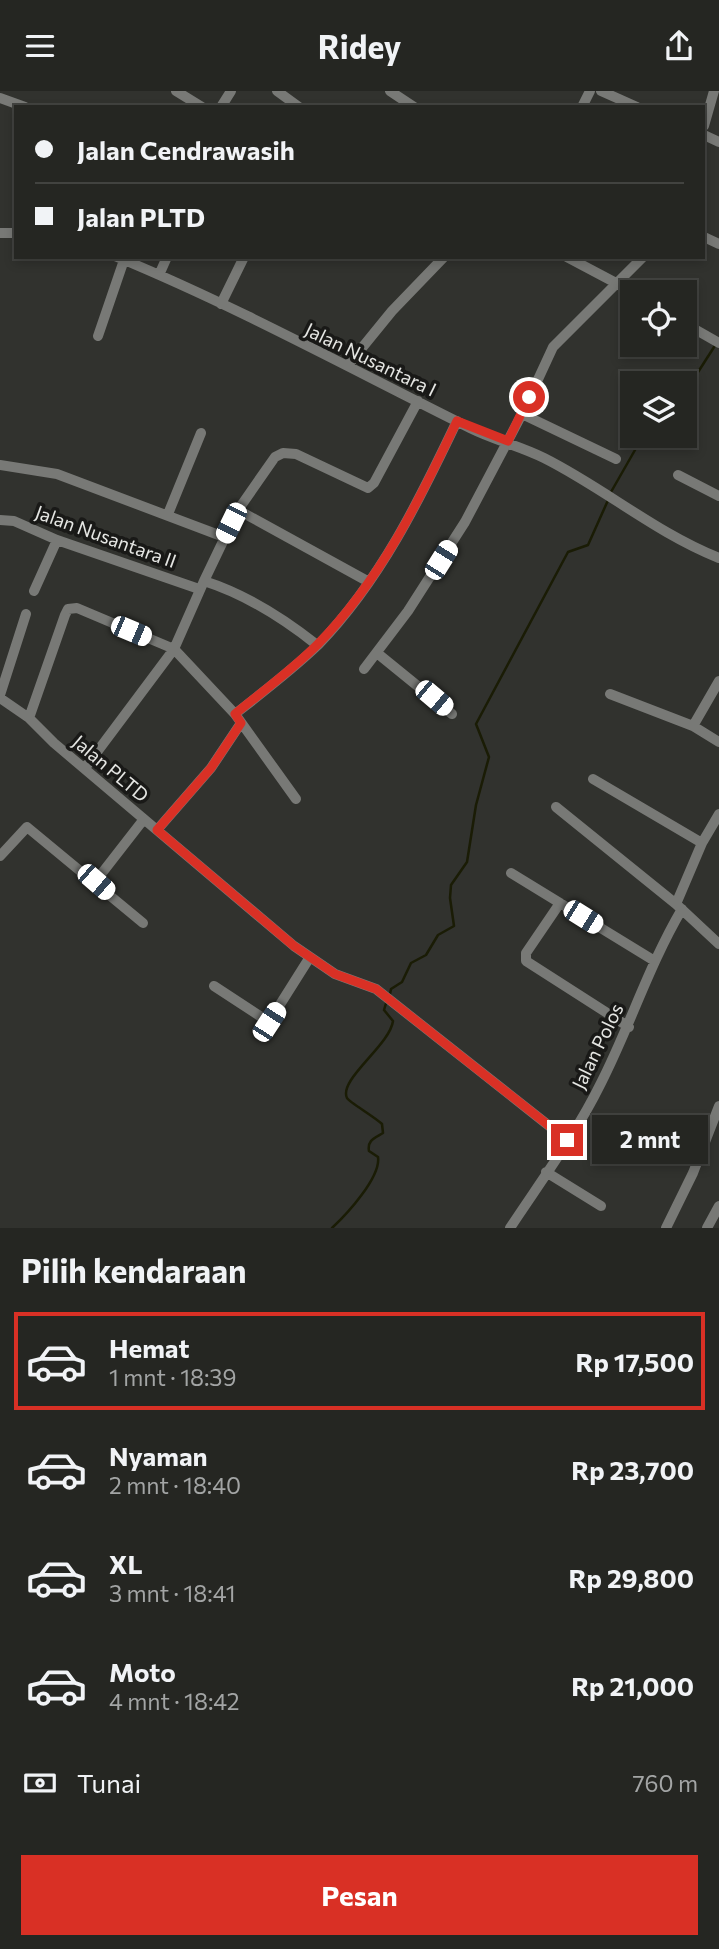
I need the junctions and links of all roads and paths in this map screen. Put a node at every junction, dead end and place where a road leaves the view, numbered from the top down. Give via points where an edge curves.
1 (176, 91) edge
2 (277, 91) edge
3 (390, 91) edge
4 (601, 91) edge
5 (714, 91) edge
6 (0, 98) edge
7 (189, 100) junction
8 (19, 105) edge
9 (181, 105) edge
10 (198, 105) edge
11 (296, 105) edge
12 (411, 105) edge
13 (632, 105) edge
14 (705, 122) edge
15 (121, 259) edge
16 (166, 259) edge
17 (243, 259) edge
18 (442, 259) edge
19 (571, 259) edge
20 (641, 259) edge
21 (159, 275) junction
22 (617, 282) junction
23 (620, 284) edge
24 (221, 304) junction
25 (697, 331) edge
26 (97, 337) dead end
27 (719, 343) edge
28 (348, 365) junction
29 (418, 401) junction
30 (522, 414) junction
31 (457, 421) junction
32 (201, 433) dead end
33 (508, 441) junction
34 (616, 459) dead end
35 (0, 465) edge
36 (678, 475) dead end
37 (719, 496) edge
38 (238, 510) junction
39 (167, 514) junction
40 (0, 520) edge
41 (225, 537) junction
42 (57, 540) junction
43 (719, 558) edge
44 (369, 582) junction
45 (202, 585) junction
46 (34, 591) dead end
47 (26, 614) dead end
48 (317, 645) junction
49 (174, 649) junction
50 (377, 653) junction
51 (364, 669) dead end
52 (719, 681) edge
53 (610, 694) dead end
54 (0, 697) edge
55 (452, 713) dead end
56 (29, 718) junction
57 (238, 718) junction
58 (693, 726) junction
59 (719, 742) edge
60 (85, 768) junction
61 (593, 779) dead end
62 (296, 799) dead end
63 (556, 807) dead end
64 (719, 814) edge
65 (144, 819) junction
66 (157, 830) junction
67 (702, 843) junction
68 (0, 856) edge
69 (511, 873) dead end
70 (96, 882) junction
71 (560, 903) junction
72 (679, 907) junction
73 (143, 923) dead end
74 (719, 944) edge
75 (310, 957) junction
76 (653, 960) junction
77 (214, 986) dead end
78 (629, 1027) junction
79 (719, 1106) edge
80 (567, 1140) junction
81 (547, 1172) junction
82 (601, 1206) dead end
83 (719, 1206) edge
84 (510, 1228) edge
85 (666, 1228) edge
86 (707, 1228) edge

1 - 7 street
2 - 11 street
3 - 12 street
4 - 13 street
5 - 14 street
6 - 8 street
7 - 9 street
7 - 10 street
15 - 21 street, Jalan Nusantara I
15 - 26 street
16 - 21 street
17 - 24 street
18 - 28 street via 391,311
19 - 22 street
20 - 22 street
21 - 24 street, Jalan Nusantara I
22 - 23 street
22 - 30 street via 553,347
24 - 28 street, Jalan Nusantara I
25 - 27 street
28 - 29 street, Jalan Nusantara I
29 - 31 street, Jalan Nusantara I
29 - 38 street via 371,486 363,487 296,454 283,453 270,461
30 - 33 street
30 - 34 street
31 - 33 street, Jalan Nusantara I
31 - 44 street via 411,515
32 - 39 street
33 - 43 street, Jalan Nusantara I
33 - 50 street via 465,522
35 - 39 street via 58,474
36 - 37 street
38 - 41 street
38 - 44 street
39 - 41 street
40 - 42 street, Jalan Nusantara II via 14,521
41 - 45 street
42 - 45 street, Jalan Nusantara II
42 - 46 street
44 - 48 street
45 - 48 street, Jalan Nusantara II via 251,601
45 - 49 street
47 - 54 street
48 - 57 street
49 - 56 street via 88,612 68,609
49 - 57 street
49 - 60 street
50 - 51 street
50 - 55 street
52 - 58 street
53 - 58 street
54 - 56 street, Jalan PLTD
56 - 60 street, Jalan PLTD
57 - 62 street
57 - 66 street via 211,768
58 - 59 street
60 - 65 street, Jalan PLTD
61 - 67 street
63 - 72 street
64 - 67 street, Jalan Polos
65 - 66 street, Jalan PLTD
65 - 70 street
66 - 75 street, Jalan PLTD
67 - 72 street, Jalan Polos
68 - 70 street via 27,827
69 - 71 street
70 - 73 street
71 - 76 street
71 - 78 street via 526,953 526,961
72 - 74 street
72 - 76 street, Jalan Polos
75 - 77 street via 269,1022
75 - 80 street, Jalan PLTD via 335,974 376,989
76 - 78 street, Jalan Polos
78 - 80 street, Jalan Polos
79 - 85 street
80 - 81 street, Jalan Polos
81 - 82 street
81 - 84 street, Jalan Polos
83 - 86 street

